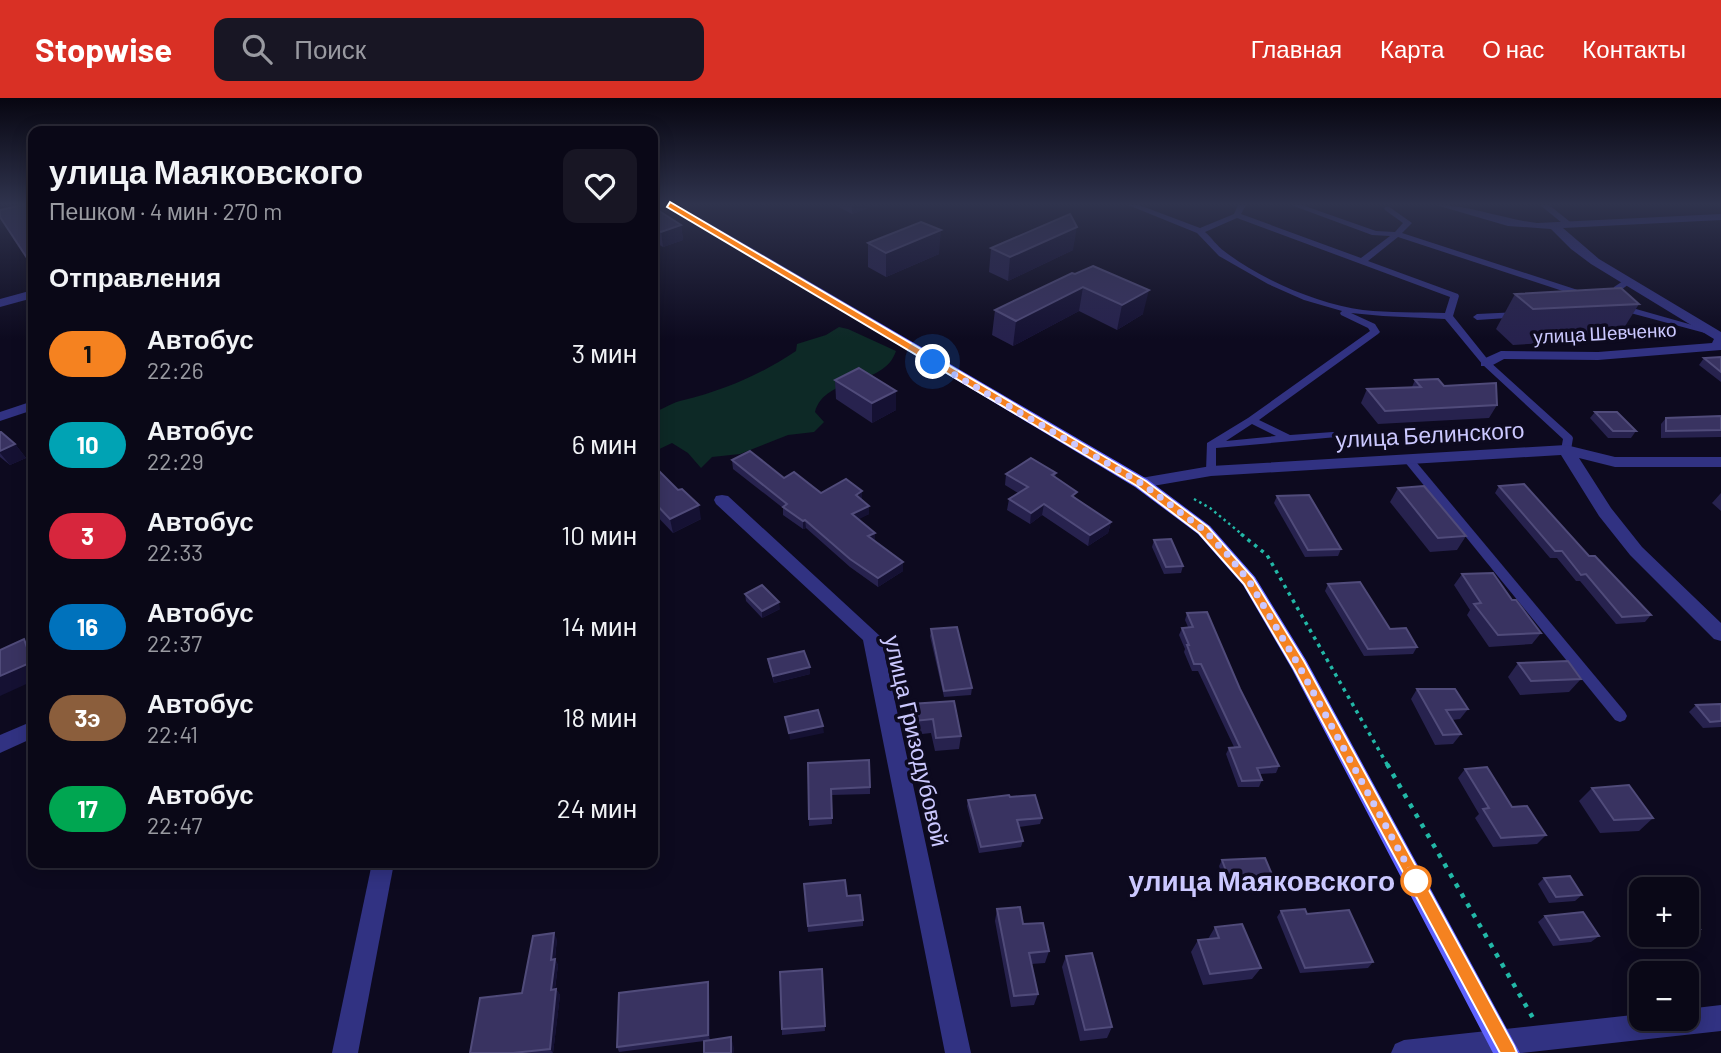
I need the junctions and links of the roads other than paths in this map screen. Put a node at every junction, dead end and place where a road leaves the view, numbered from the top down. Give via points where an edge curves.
1 (747, 250) edge
2 (1218, 250) edge
3 (1329, 250) edge
4 (1378, 250) edge
5 (1445, 250) edge
6 (1576, 250) edge
7 (1362, 262) junction
8 (1629, 281) junction
9 (28, 295) edge
10 (0, 303) edge
11 (1326, 304) junction
12 (1612, 309) edge
13 (1626, 309) junction
14 (1531, 314) edge
15 (1448, 316) junction
16 (1477, 317) dead end
17 (1721, 337) edge
18 (1486, 363) junction
19 (28, 407) edge
20 (0, 417) edge
21 (1252, 421) junction
22 (1334, 435) dead end
23 (1288, 438) junction
24 (1210, 445) junction
25 (1566, 450) junction
26 (1409, 459) junction
27 (1721, 462) edge
28 (1211, 471) junction
29 (1151, 482) junction
30 (722, 500) dead end
31 (1721, 634) edge
32 (1620, 716) dead end
33 (28, 731) edge
34 (0, 744) edge
35 (382, 868) edge
36 (1721, 1018) edge
37 (1503, 1047) edge
38 (345, 1053) edge
39 (958, 1053) edge
40 (1404, 1053) edge

1 - 29 main road
2 - 11 lane via 1266,281
3 - 7 lane
4 - 7 lane
5 - 13 lane
6 - 8 street
7 - 15 lane via 1455,296
8 - 13 lane via 1617,289 1615,299
8 - 17 street
9 - 10 street
11 - 15 lane via 1360,312
11 - 21 lane via 1376,332
12 - 13 lane
13 - 17 lane
14 - 16 lane
15 - 18 lane
17 - 18 street, улица Шевченко via 1717,346 1598,356 1501,355
18 - 25 lane via 1568,438
19 - 20 street
21 - 23 lane
21 - 24 lane
22 - 23 lane
23 - 24 lane
24 - 28 lane
25 - 26 street, улица Белинского
25 - 27 street, улица Белинского via 1615,462
25 - 31 street via 1636,551
26 - 28 street, улица Белинского
26 - 32 lane
28 - 29 street, улица Белинского
29 - 37 main road via 1204,530 1249,581 1312,689
30 - 39 street, улица Гризодубовой via 872,637
33 - 34 street
35 - 38 street
36 - 37 street via 1543,1036
37 - 40 street

